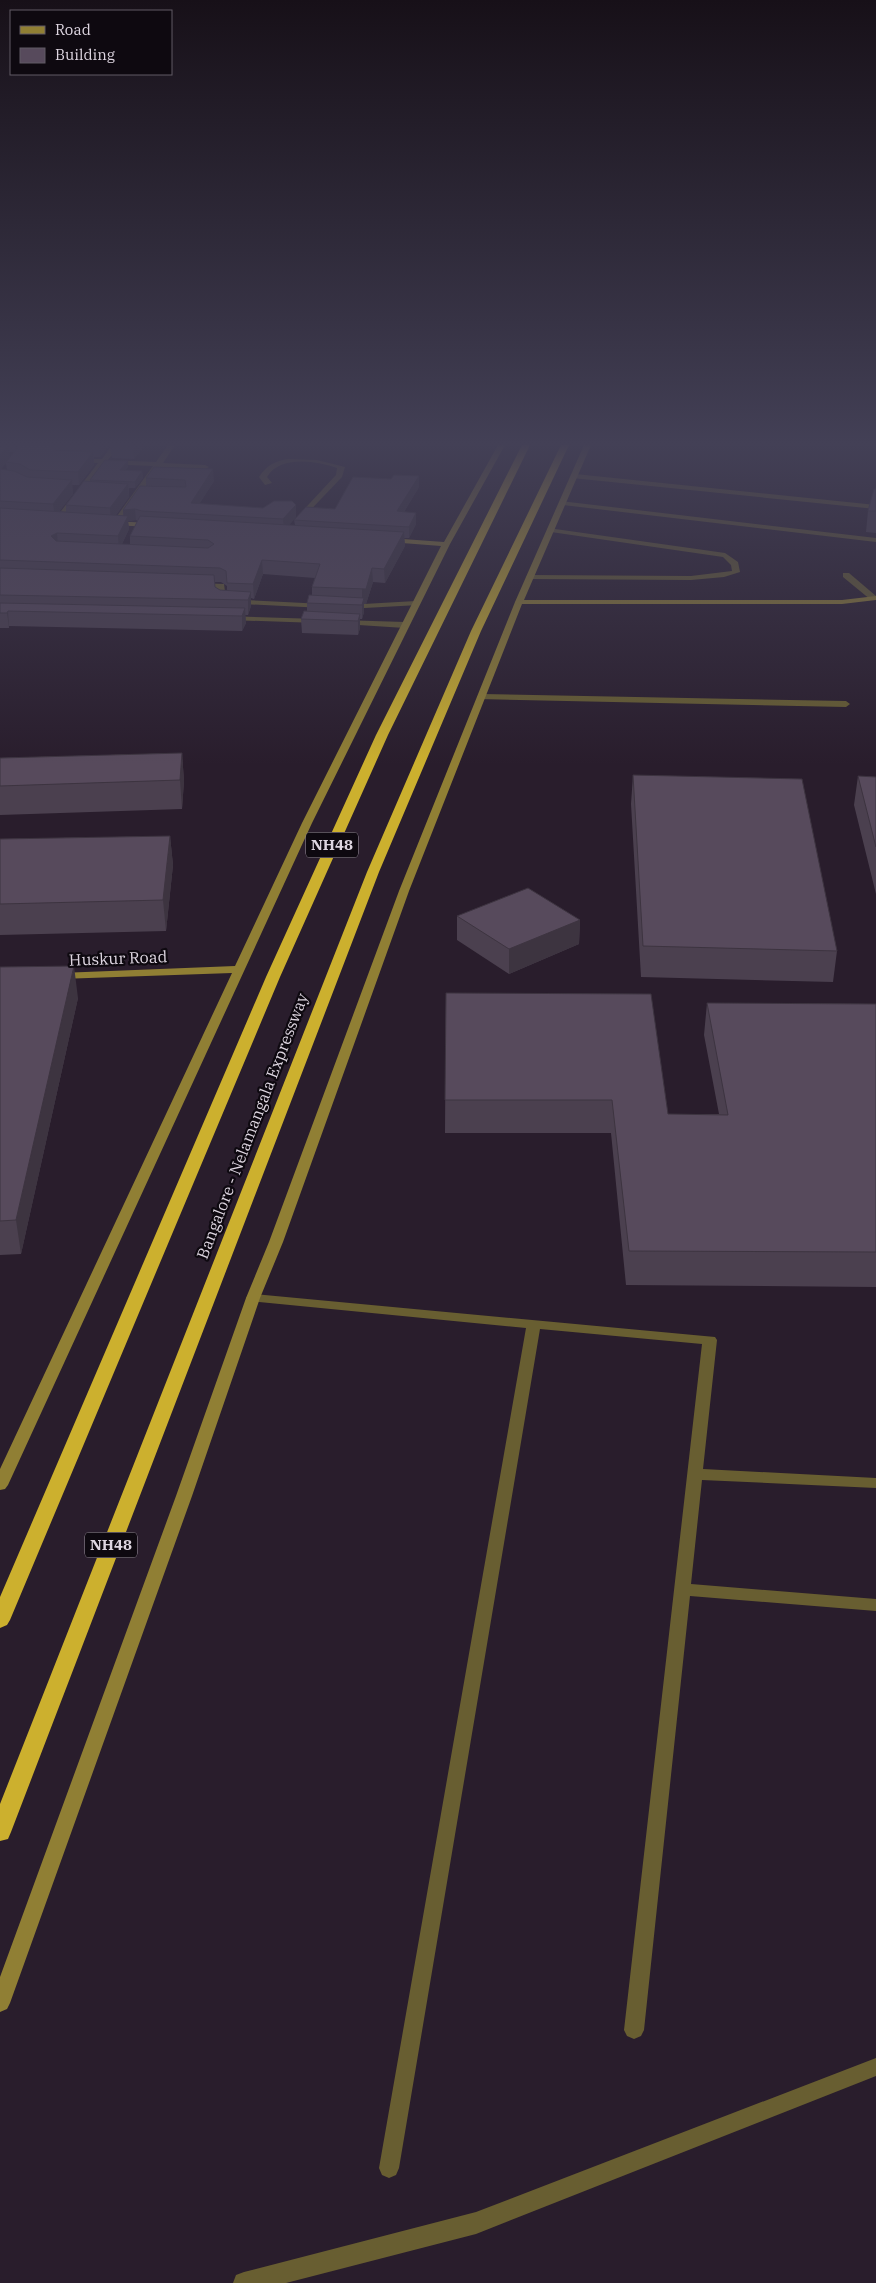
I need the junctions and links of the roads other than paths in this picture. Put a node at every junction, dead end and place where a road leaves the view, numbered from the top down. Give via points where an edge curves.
1 (442, 552) edge
2 (473, 552) edge
3 (514, 552) edge
4 (541, 552) edge
5 (701, 552) edge
6 (846, 575) dead end
7 (530, 577) junction
8 (192, 585) edge
9 (875, 598) edge
10 (519, 602) junction
11 (416, 603) junction
12 (216, 618) edge
13 (405, 625) junction
14 (481, 697) junction
15 (846, 704) dead end
16 (237, 969) junction
17 (50, 977) edge
18 (253, 1298) junction
19 (534, 1324) junction
20 (696, 1474) junction
21 (876, 1483) edge
22 (0, 1485) edge
23 (683, 1589) junction
24 (876, 1605) edge
25 (0, 1620) edge
26 (0, 1832) edge
27 (0, 2003) edge
28 (634, 2030) dead end
29 (876, 2067) edge
30 (389, 2168) dead end
31 (244, 2283) edge

1 - 11 street
2 - 25 highway, Bangalore - Nelamangala Expressway / NH48 via 382,735 273,977
3 - 26 highway, Bangalore - Nelamangala Expressway / NH48 via 476,631 373,872
4 - 7 street
5 - 7 street via 725,555 735,564 736,572 691,578
6 - 9 street
7 - 10 street
8 - 11 street via 221,586 222,601 362,608
9 - 10 street via 842,602
10 - 14 street
11 - 13 street
12 - 13 street
13 - 16 street
14 - 15 street
14 - 18 street via 404,891
16 - 17 street, Huskur Road
16 - 22 street
18 - 19 street
18 - 27 street
19 - 20 street via 710,1340
19 - 30 street
20 - 21 street
20 - 23 street
23 - 24 street
23 - 28 street
29 - 31 street via 476,2223

